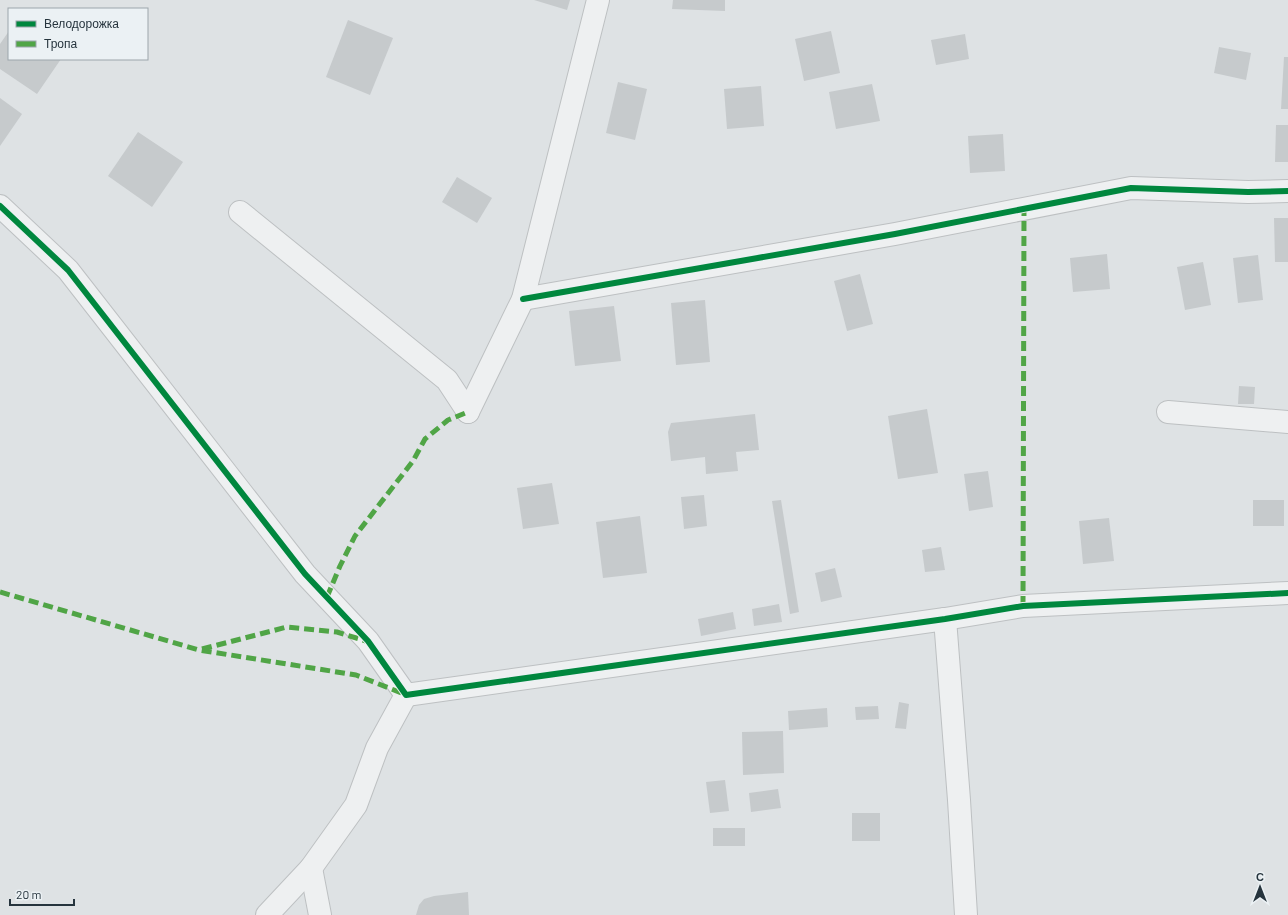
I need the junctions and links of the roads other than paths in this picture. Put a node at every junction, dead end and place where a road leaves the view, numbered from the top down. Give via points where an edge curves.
1 (598, 0) edge
2 (1288, 191) edge
3 (0, 206) edge
4 (240, 212) dead end
5 (523, 299) junction
6 (1168, 412) dead end
7 (1288, 422) edge
8 (1288, 593) edge
9 (945, 619) junction
10 (406, 695) junction
11 (311, 868) junction
12 (267, 915) edge
13 (320, 915) edge
14 (966, 915) edge

1 - 5 street
2 - 5 street via 1131,188 895,234
3 - 10 street via 68,270 305,574 368,641
4 - 5 street via 447,380 468,412
6 - 7 street
8 - 9 street via 1023,606
9 - 10 street
9 - 14 street
10 - 11 street via 377,748 356,805
11 - 12 street
11 - 13 street

